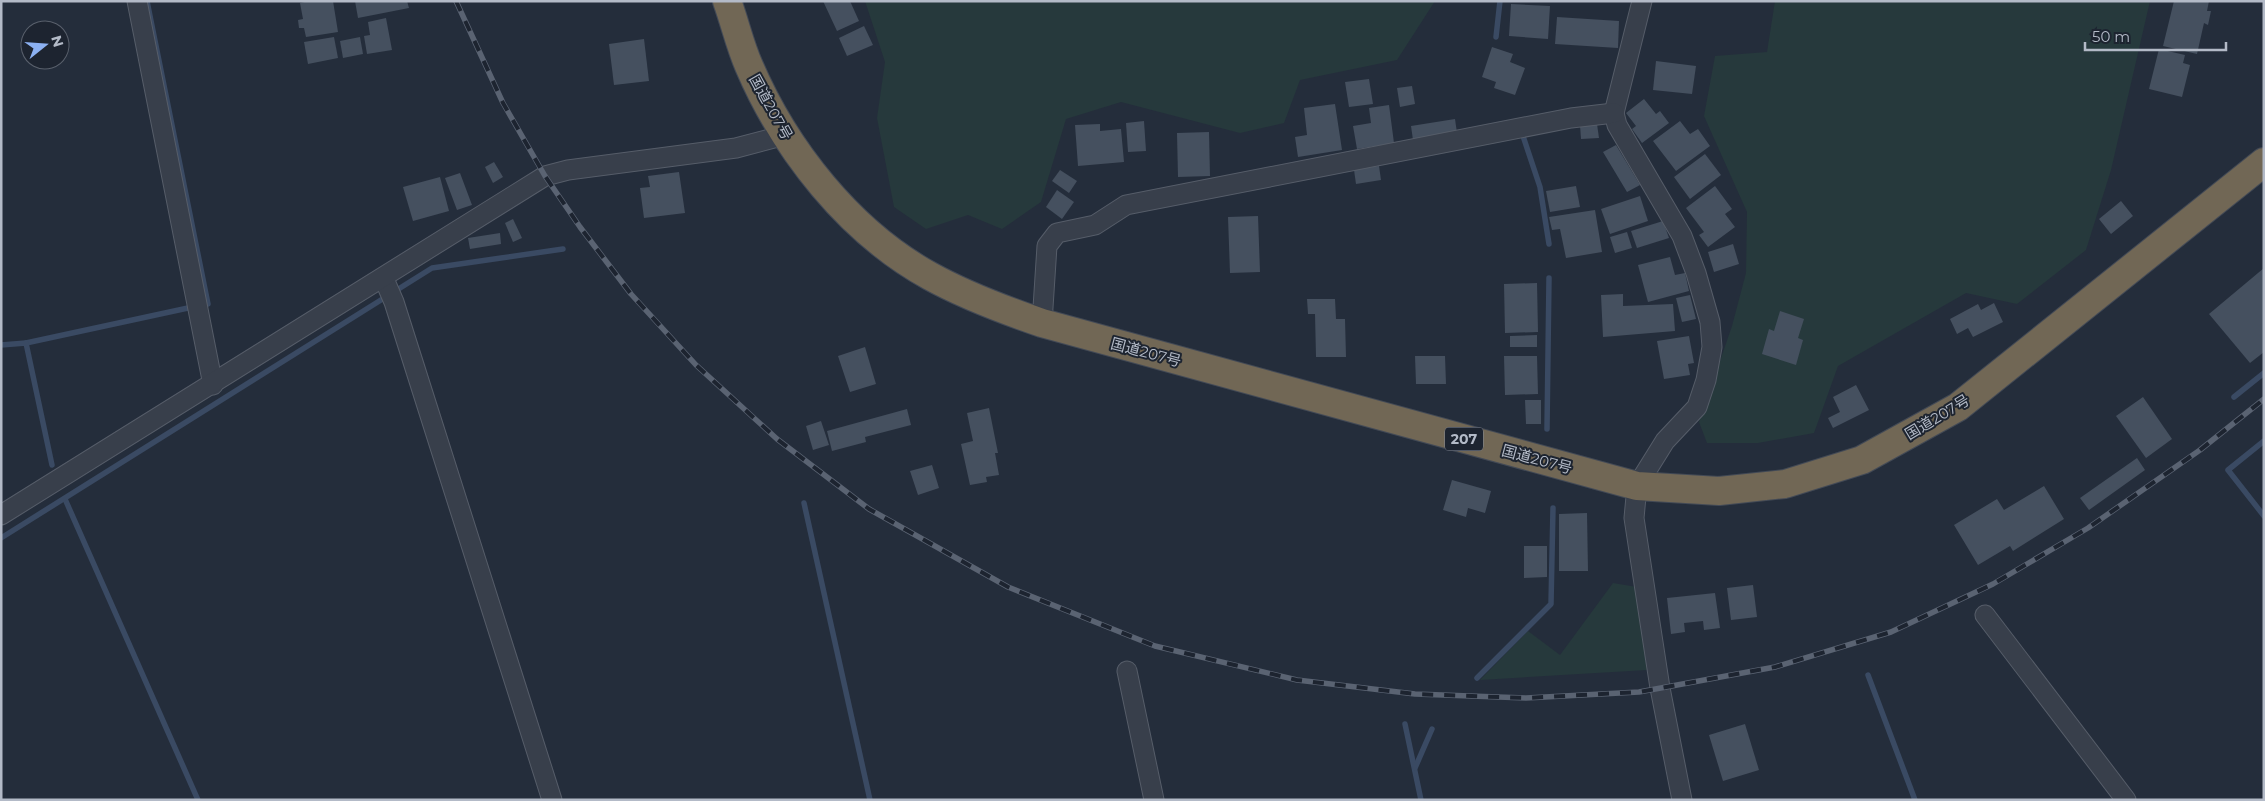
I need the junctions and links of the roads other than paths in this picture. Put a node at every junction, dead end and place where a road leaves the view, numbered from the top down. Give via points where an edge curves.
1 (137, 1) edge
2 (728, 1) edge
3 (1642, 1) edge
4 (1614, 113) junction
5 (784, 135) junction
6 (2264, 162) edge
7 (388, 289) junction
8 (1042, 323) junction
9 (213, 385) junction
10 (1637, 486) junction
11 (1, 515) edge
12 (1985, 615) dead end
13 (1127, 671) dead end
14 (552, 800) edge
15 (1154, 800) edge
16 (1682, 800) edge
17 (2126, 800) edge

1 - 9 street
2 - 5 highway, 国道207号 / 207 via 749,66
3 - 4 street
4 - 8 street via 1571,118 1126,205 1095,225 1057,233 1046,246
4 - 10 street via 1682,236 1710,322 1712,347 1697,407 1665,441
5 - 7 street via 736,148 568,170 546,176
5 - 8 highway, 国道207号 / 207 via 834,197 877,240 929,276 987,304
6 - 10 highway, 国道207号 / 207 via 1958,407 1862,460 1785,484 1719,491
7 - 9 street
7 - 14 street
8 - 10 highway, 国道207号 / 207
9 - 11 street
10 - 16 street via 1634,518 1660,688
12 - 17 street
13 - 15 street

